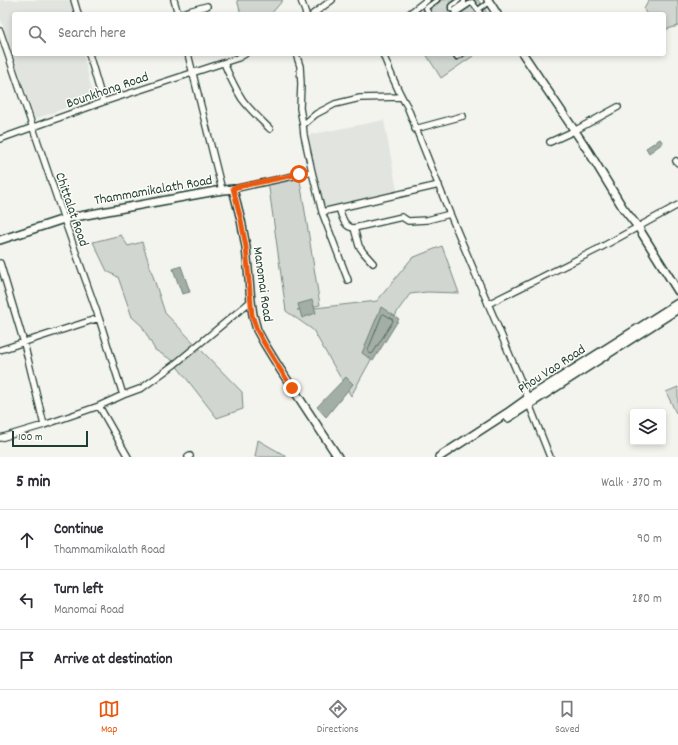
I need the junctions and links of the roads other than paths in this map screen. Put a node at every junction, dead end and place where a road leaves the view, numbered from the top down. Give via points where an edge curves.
1 (74, 0) edge
2 (174, 0) edge
3 (301, 0) edge
4 (332, 0) edge
5 (427, 0) edge
6 (437, 0) edge
7 (464, 0) edge
8 (456, 1) edge
9 (489, 1) edge
10 (469, 2) edge
11 (207, 6) dead end
12 (478, 10) joint
13 (77, 12) edge
14 (177, 12) edge
15 (185, 12) edge
16 (305, 12) edge
17 (316, 12) edge
18 (412, 12) edge
19 (428, 12) edge
20 (456, 12) edge
21 (496, 12) edge
22 (0, 31) edge
23 (90, 56) edge
24 (188, 56) edge
25 (242, 56) edge
26 (297, 56) edge
27 (384, 56) edge
28 (524, 56) edge
29 (224, 63) junction
30 (192, 74) junction
31 (401, 97) junction
32 (103, 102) junction
33 (618, 107) dead end
34 (463, 116) dead end
35 (303, 125) junction
36 (33, 128) junction
37 (270, 129) dead end
38 (415, 129) junction
39 (574, 131) junction
40 (0, 139) edge
41 (550, 142) dead end
42 (312, 172) junction
43 (439, 185) junction
44 (233, 188) junction
45 (222, 190) junction
46 (678, 205) edge
47 (339, 208) junction
48 (322, 212) junction
49 (450, 214) junction
50 (64, 219) junction
51 (354, 228) junction
52 (638, 228) junction
53 (0, 240) edge
54 (0, 263) edge
55 (373, 263) dead end
56 (348, 280) dead end
57 (678, 291) edge
58 (250, 301) junction
59 (678, 303) edge
60 (488, 304) junction
61 (678, 309) edge
62 (100, 318) junction
63 (24, 343) junction
64 (0, 350) edge
65 (123, 395) junction
66 (529, 401) junction
67 (98, 406) junction
68 (44, 425) junction
69 (0, 438) edge
70 (128, 457) edge
71 (338, 457) edge
72 (439, 457) edge
73 (448, 457) edge
74 (550, 457) edge

1 - 13 street
2 - 14 street
3 - 16 street
4 - 17 street
5 - 18 street
6 - 19 street via 426,8
7 - 8 street via 464,3 454,10 451,9
9 - 12 street
9 - 21 street
10 - 12 street
10 - 20 street
11 - 15 street
22 - 36 street, Chittalat Road
23 - 32 street
24 - 30 street
25 - 29 street, Bounkhong Road
26 - 35 street via 302,84 300,108
27 - 31 street
28 - 39 street
29 - 30 street, Bounkhong Road
29 - 37 street via 242,100
30 - 32 street, Bounkhong Road
30 - 45 street
31 - 35 street via 360,98 335,104 316,114
31 - 38 street
32 - 36 street, Bounkhong Road
33 - 39 street
34 - 38 street
35 - 42 street
36 - 40 street, Bounkhong Road
36 - 50 street, Chittalat Road
38 - 43 street
39 - 41 street
39 - 52 street
42 - 44 street, Thammamikalath Road
42 - 48 street
43 - 47 street
43 - 49 street
44 - 45 street, Thammamikalath Road
44 - 58 street, Manomai Road via 246,247
45 - 50 street, Thammamikalath Road
46 - 52 street
47 - 48 street
47 - 51 street via 346,225
48 - 56 street
49 - 51 street via 427,220 408,221 402,217
49 - 60 street
50 - 53 street, Thammamikalath Road
50 - 62 street, Chittalat Road
51 - 55 street via 358,246
52 - 57 street
52 - 60 street
54 - 63 street
58 - 65 street via 175,364 142,388
58 - 71 street, Manomai Road via 252,315 264,343
59 - 66 street, Phou Vao Road
60 - 66 street
61 - 66 street, Phou Vao Road
62 - 63 street
62 - 65 street, Chittalat Road
63 - 64 street
63 - 68 street
65 - 67 street
66 - 72 street, Phou Vao Road
66 - 73 street, Phou Vao Road
66 - 74 street
67 - 68 street
67 - 70 street
68 - 69 street

